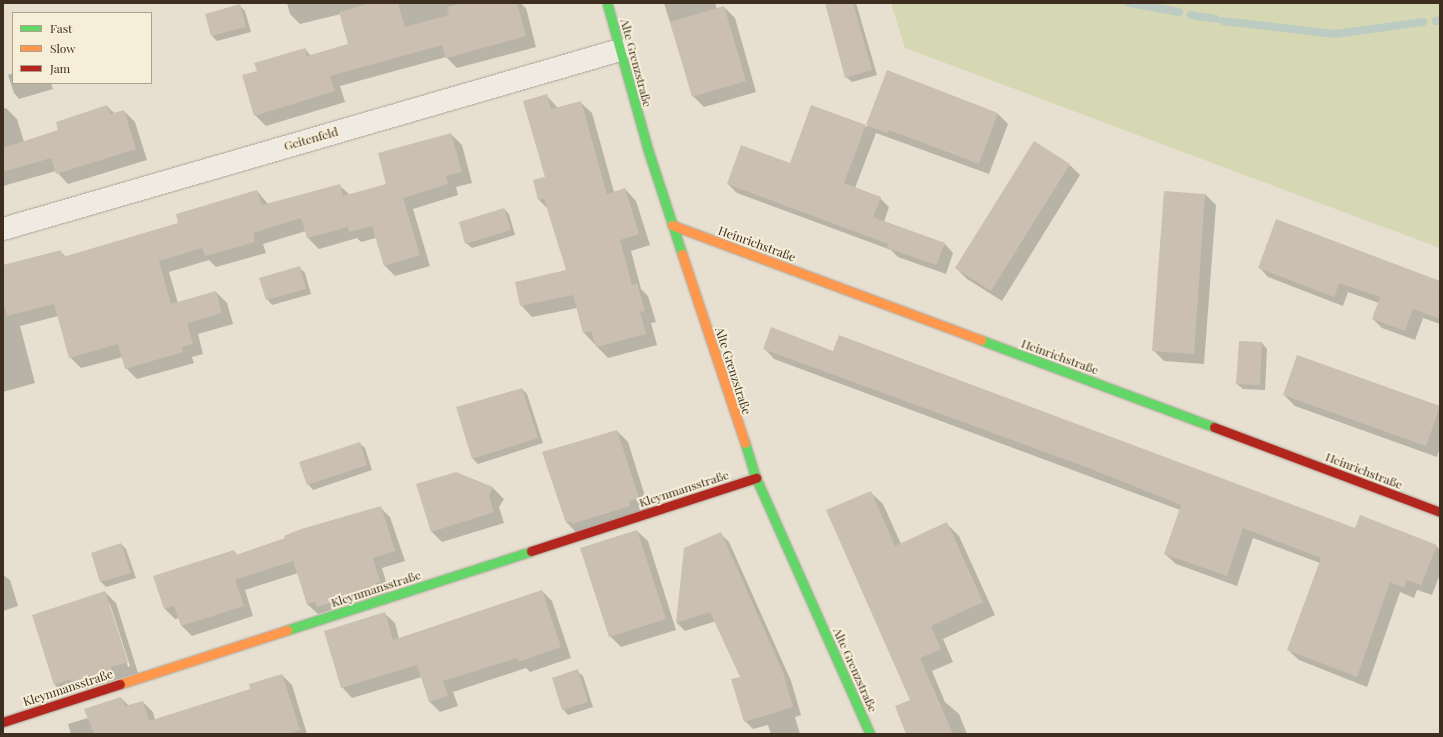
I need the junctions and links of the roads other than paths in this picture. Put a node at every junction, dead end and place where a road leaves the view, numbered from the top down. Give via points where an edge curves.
1 (607, 3) edge
2 (620, 50) junction
3 (672, 225) junction
4 (3, 229) edge
5 (756, 478) junction
6 (1440, 512) edge
7 (3, 722) edge
8 (870, 734) edge

1 - 2 street, Alte Grenzstraße
2 - 3 street, Alte Grenzstraße
2 - 4 street, Geitenfeld
3 - 5 street, Alte Grenzstraße
3 - 6 street, Heinrichstraße
5 - 7 street, Kleynmansstraße
5 - 8 street, Alte Grenzstraße

